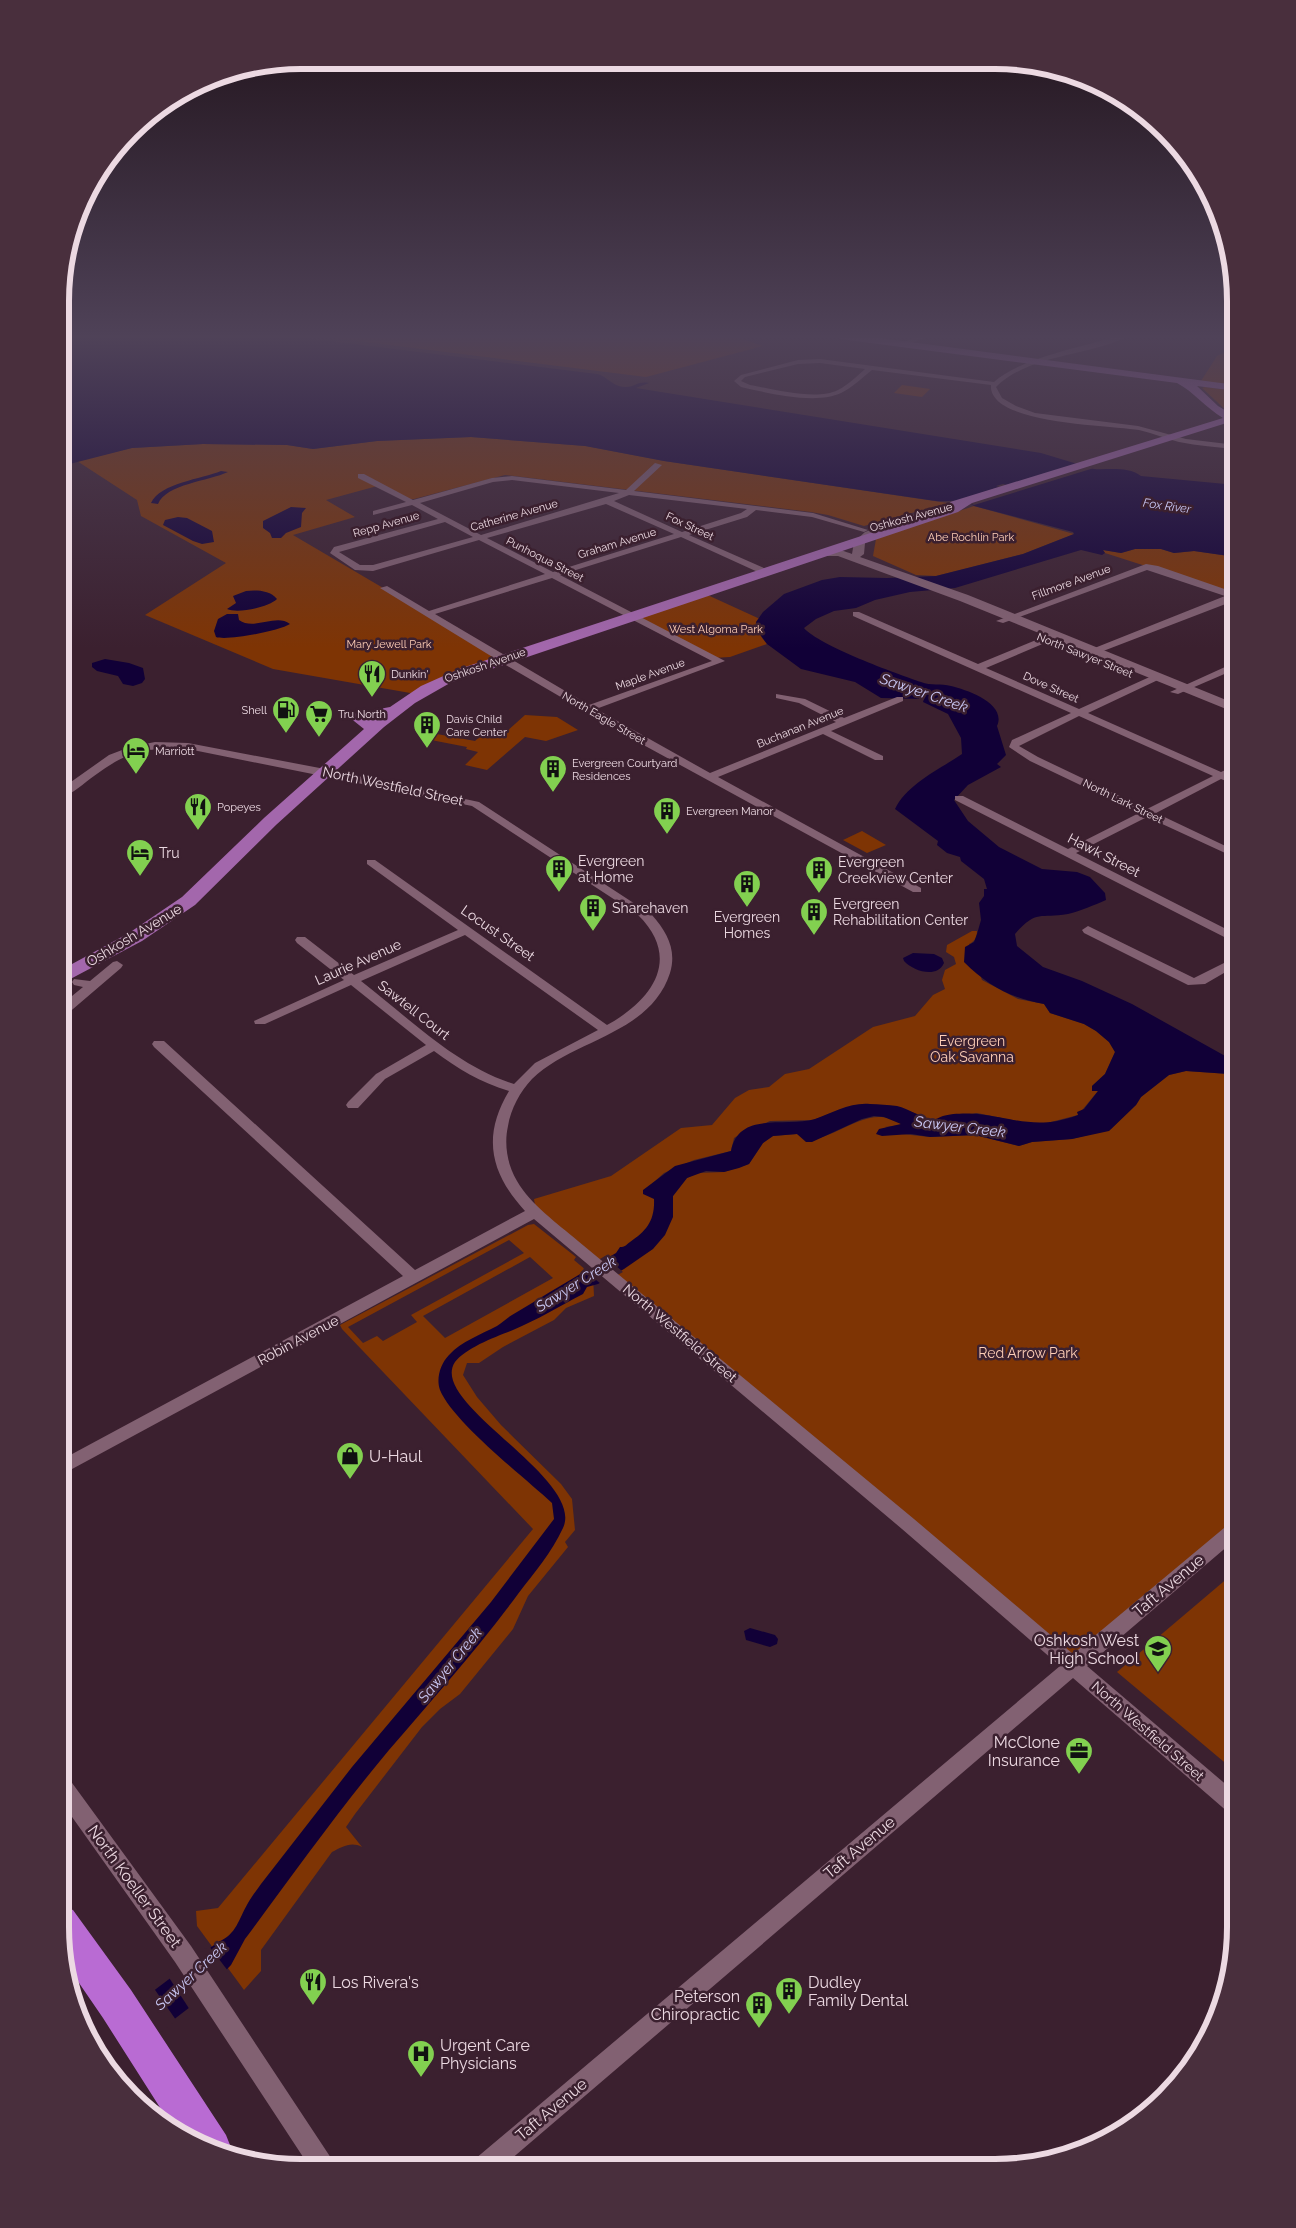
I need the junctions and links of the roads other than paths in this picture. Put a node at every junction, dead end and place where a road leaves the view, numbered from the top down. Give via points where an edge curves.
1 (1165, 440) edge
2 (1185, 440) edge
3 (1227, 446) edge
4 (658, 465) dead end
5 (361, 476) dead end
6 (627, 493) junction
7 (607, 500) junction
8 (967, 502) junction
9 (412, 503) junction
10 (754, 508) junction
11 (376, 513) dead end
12 (444, 520) junction
13 (682, 534) junction
14 (866, 535) junction
15 (479, 537) junction
16 (829, 550) junction
17 (866, 561) junction
18 (367, 569) joint
19 (763, 571) junction
20 (892, 571) joint
21 (551, 575) junction
22 (384, 588) dead end
23 (1227, 593) edge
24 (1227, 599) edge
25 (427, 614) junction
26 (856, 614) dead end
27 (631, 616) junction
28 (1005, 619) junction
29 (1050, 638) junction
30 (1090, 653) junction
31 (503, 659) junction
32 (720, 661) joint
33 (977, 668) junction
34 (1227, 669) edge
35 (1152, 679) junction
36 (1180, 690) junction
37 (779, 696) dead end
38 (900, 699) dead end
39 (1227, 706) edge
40 (588, 709) junction
41 (1078, 712) junction
42 (1227, 714) edge
43 (844, 722) junction
44 (824, 731) junction
45 (879, 758) dead end
46 (325, 772) junction
47 (1227, 772) edge
48 (1221, 775) junction
49 (709, 777) junction
50 (1227, 778) edge
51 (69, 788) edge
52 (959, 798) dead end
53 (1148, 813) junction
54 (1227, 850) edge
55 (1068, 853) junction
56 (371, 862) dead end
57 (223, 866) junction
58 (917, 890) dead end
59 (467, 930) junction
60 (1088, 930) dead end
61 (1227, 934) edge
62 (301, 940) dead end
63 (69, 960) edge
64 (116, 965) dead end
65 (1227, 966) edge
66 (70, 980) edge
67 (352, 981) junction
68 (93, 986) junction
69 (69, 1006) edge
70 (260, 1021) dead end
71 (606, 1030) junction
72 (159, 1044) dead end
73 (434, 1046) junction
74 (517, 1089) junction
75 (353, 1105) dead end
76 (536, 1211) junction
77 (414, 1277) junction
78 (69, 1463) edge
79 (1227, 1536) edge
80 (1072, 1666) junction
81 (69, 1796) edge
82 (1227, 1798) edge
83 (69, 1936) edge
84 (203, 2137) edge
85 (318, 2159) edge
86 (491, 2159) edge

1 - 8 main road, Oshkosh Avenue
2 - 3 street
4 - 6 street, Catherine Avenue
5 - 9 street, Punhoqua Street
6 - 7 street, Catherine Avenue
6 - 9 street via 504,478
6 - 10 street
7 - 13 street, Fox Street
7 - 15 street, Catherine Avenue
8 - 14 main road, Oshkosh Avenue via 954,510
8 - 14 main road, Oshkosh Avenue via 902,517
9 - 11 street
9 - 12 street, Punhoqua Street
10 - 13 street, Graham Avenue via 744,515
10 - 14 street via 813,515
12 - 15 street, Punhoqua Street
12 - 18 street, Repp Avenue via 334,552 356,567
13 - 19 street, Fox Street
13 - 21 street, Graham Avenue
14 - 16 main road, Oshkosh Avenue
14 - 17 street
14 - 17 street via 869,557
15 - 18 street, Catherine Avenue
15 - 21 street, Punhoqua Street
16 - 17 street
16 - 19 main road, Oshkosh Avenue
17 - 20 street, North Sawyer Street
19 - 27 main road, Oshkosh Avenue
20 - 28 street, North Sawyer Street via 936,590 954,602
21 - 25 street, Graham Avenue
21 - 27 street, Punhoqua Street
22 - 25 street, North Eagle Street
23 - 28 street, Fillmore Avenue via 1150,567
24 - 30 street
25 - 31 street, North Eagle Street
26 - 33 street, Dove Street
27 - 31 main road, Oshkosh Avenue
27 - 32 street, Punhoqua Street
28 - 29 street, North Sawyer Street
29 - 30 street, North Sawyer Street
29 - 33 street
30 - 35 street, North Sawyer Street
31 - 40 street, North Eagle Street
31 - 46 main road, Oshkosh Avenue via 430,686 396,710 357,717 373,729
32 - 40 street, Maple Avenue
33 - 41 street, Dove Street
34 - 36 street
35 - 36 street, North Sawyer Street
35 - 41 street
36 - 39 street, North Sawyer Street
36 - 42 street, North Sawyer Street
37 - 43 street via 802,701
38 - 43 street, Buchanan Avenue
40 - 49 street, North Eagle Street
41 - 48 street, Dove Street
41 - 53 street, North Lark Street via 1016,742 1016,749
43 - 44 street, Buchanan Avenue
44 - 45 street
44 - 49 street, Buchanan Avenue
46 - 51 street, North Westfield Street via 169,744 148,746 114,757
46 - 57 main road, Oshkosh Avenue
46 - 71 street, North Westfield Street via 475,804 642,912 662,939 665,969 648,1000 633,1014
47 - 48 street
48 - 50 street, Dove Street
48 - 53 street
49 - 58 street, North Eagle Street
52 - 55 street, Hawk Street
53 - 54 street, North Lark Street
53 - 55 street
55 - 61 street, Hawk Street
56 - 59 street, Locust Street
57 - 63 main road, Oshkosh Avenue via 147,918
57 - 66 main road, Oshkosh Avenue via 206,886 159,923
59 - 67 street, Laurie Avenue
59 - 71 street, Locust Street
60 - 65 street via 1192,982 1201,981
62 - 67 street, Sawtell Court
64 - 68 street
66 - 68 street
67 - 70 street, Laurie Avenue
67 - 73 street, Sawtell Court
68 - 69 street
71 - 74 street, North Westfield Street via 546,1061 531,1072
72 - 77 street
73 - 74 street, Sawtell Court via 471,1072
73 - 75 street via 382,1074
74 - 76 street, North Westfield Street via 502,1118 499,1148 508,1179
76 - 77 street, Robin Avenue
76 - 80 street, North Westfield Street
77 - 78 street, Robin Avenue
79 - 80 street, Taft Avenue
80 - 82 street, North Westfield Street
80 - 86 street, Taft Avenue
81 - 85 street, North Koeller Street via 183,1954
83 - 84 highway

